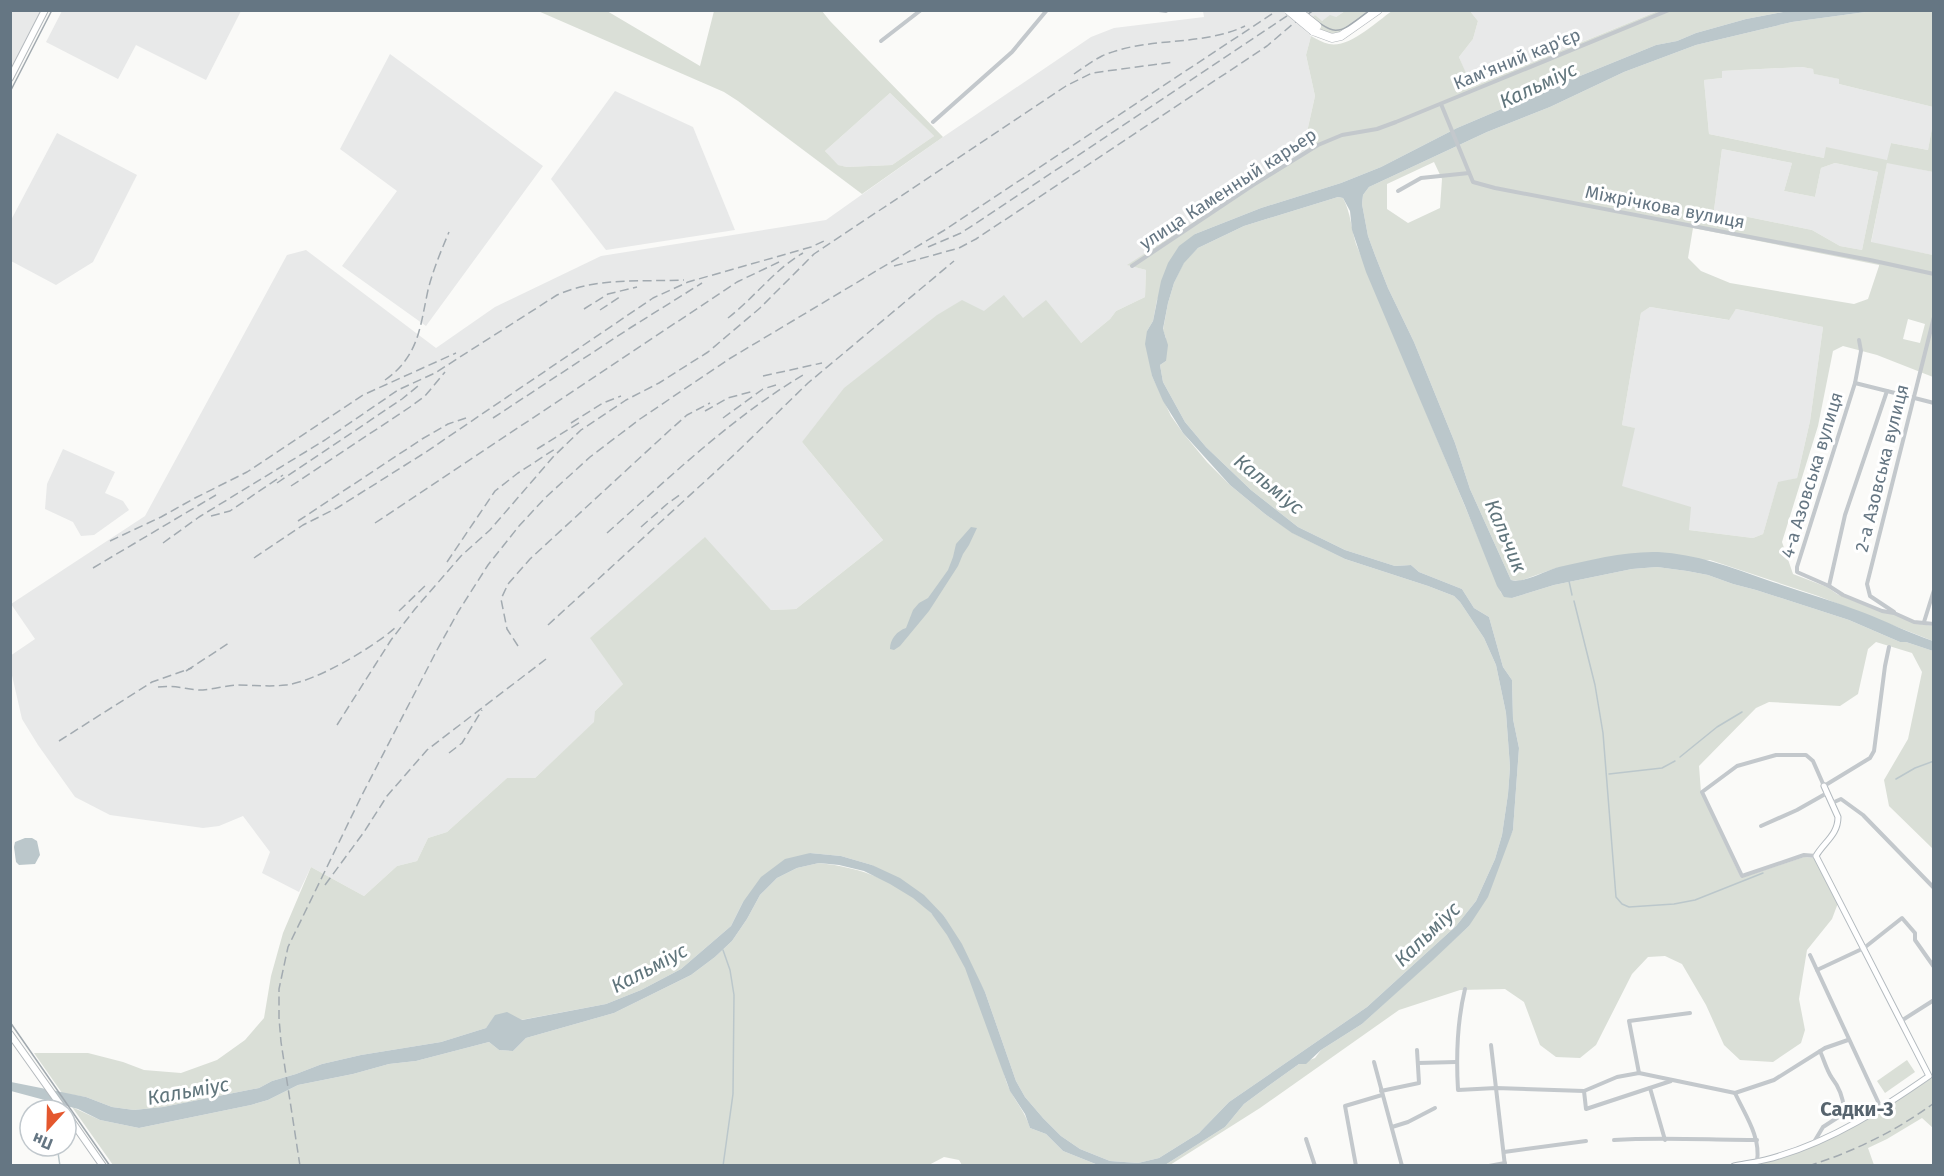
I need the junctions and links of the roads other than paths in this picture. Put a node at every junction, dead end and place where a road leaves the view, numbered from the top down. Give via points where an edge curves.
1 (45, 10) edge
2 (921, 10) edge
3 (1047, 10) edge
4 (1160, 10) edge
5 (1288, 10) edge
6 (1297, 10) edge
7 (1378, 10) edge
8 (1669, 10) edge
9 (1167, 11) edge
10 (1315, 29) junction
11 (881, 40) dead end
12 (10, 78) edge
13 (1441, 104) junction
14 (933, 122) dead end
15 (1469, 173) junction
16 (1398, 191) dead end
17 (1132, 266) dead end
18 (1934, 274) edge
19 (1934, 317) edge
20 (1859, 340) dead end
21 (1856, 383) junction
22 (1887, 391) junction
23 (1913, 398) junction
24 (1934, 403) edge
25 (1829, 586) junction
26 (1934, 590) edge
27 (1894, 613) junction
28 (1924, 622) junction
29 (1934, 624) edge
30 (1889, 646) dead end
31 (1824, 786) junction
32 (1827, 793) junction
33 (1832, 803) junction
34 (1761, 826) dead end
35 (1816, 856) junction
36 (1934, 888) edge
37 (1864, 948) junction
38 (1810, 955) dead end
39 (1934, 968) edge
40 (1817, 970) junction
41 (1465, 989) dead end
42 (1934, 1000) edge
43 (1690, 1013) dead end
44 (1901, 1022) junction
45 (10, 1034) edge
46 (1848, 1040) junction
47 (1491, 1045) dead end
48 (1417, 1050) dead end
49 (1820, 1052) junction
50 (1374, 1062) dead end
51 (1456, 1062) junction
52 (1418, 1063) junction
53 (1639, 1073) junction
54 (1931, 1075) edge
55 (1673, 1080) junction
56 (1496, 1088) junction
57 (1650, 1088) junction
58 (1584, 1091) junction
59 (1381, 1093) junction
60 (1735, 1093) junction
61 (55, 1098) edge
62 (1435, 1108) dead end
63 (1881, 1109) junction
64 (1392, 1127) junction
65 (78, 1131) edge
66 (1306, 1139) dead end
67 (1614, 1140) dead end
68 (1665, 1140) junction
69 (1757, 1140) junction
70 (1586, 1141) dead end
71 (1814, 1142) junction
72 (1504, 1152) junction
73 (1757, 1161) junction
74 (1505, 1164) edge
75 (103, 1166) edge
76 (1315, 1166) edge
77 (1356, 1166) edge
78 (1402, 1166) edge
79 (1489, 1166) edge
80 (1734, 1166) edge

1 - 12 main road
2 - 11 street
3 - 14 street via 1012,52
4 - 9 street
5 - 10 highway, bridge
6 - 10 highway, bridge
7 - 10 highway via 1336,38
8 - 13 street, Кам'яний кар'єр
13 - 15 street
13 - 17 street, улица Каменный карьер via 1377,129 1342,135 1318,145
15 - 16 street via 1421,178
15 - 18 street, Міжрічкова вулиця via 1473,182 1495,188
19 - 23 street, 2-а Азовська вулиця
20 - 21 street, 4-а Азовська вулиця
21 - 22 street, 4-а Азовська вулиця
21 - 25 street, 4-а Азовська вулиця via 1797,567 1799,574
22 - 23 street, 4-а Азовська вулиця
22 - 25 street via 1845,515
23 - 24 street, 4-а Азовська вулиця
23 - 27 street, 2-а Азовська вулиця via 1867,584 1871,597
25 - 27 street via 1847,597
26 - 28 street
27 - 28 street
28 - 29 street
30 - 31 street via 1873,753
31 - 32 street
31 - 35 street via 1810,757 1776,755 1737,766 1702,792 1742,876 1803,855
32 - 33 street
32 - 34 street
33 - 35 street via 1838,817 1836,828
33 - 36 street via 1841,799 1863,815
35 - 37 street
37 - 39 street via 1902,918
37 - 40 street
37 - 44 street
38 - 40 street
40 - 46 street
41 - 51 street via 1459,1011
42 - 44 street
43 - 53 street via 1629,1021
44 - 54 street
45 - 61 main road
46 - 49 street
46 - 63 street
47 - 56 street
48 - 52 street
49 - 60 street via 1774,1080
49 - 71 street via 1841,1092 1844,1109 1823,1127
50 - 59 street
51 - 52 street
51 - 56 street via 1458,1090
52 - 59 street via 1419,1083
53 - 55 street
53 - 58 street via 1617,1077
54 - 63 street
55 - 57 street
55 - 60 street
56 - 58 street
56 - 72 street
57 - 58 street via 1586,1109
57 - 68 street
59 - 64 street
59 - 77 street via 1346,1106
60 - 69 street
62 - 64 street
63 - 71 street
64 - 78 street
65 - 75 main road
66 - 76 street
67 - 68 street
68 - 69 street
69 - 73 street
70 - 72 street
71 - 73 street
72 - 74 street
73 - 80 street
74 - 79 street

